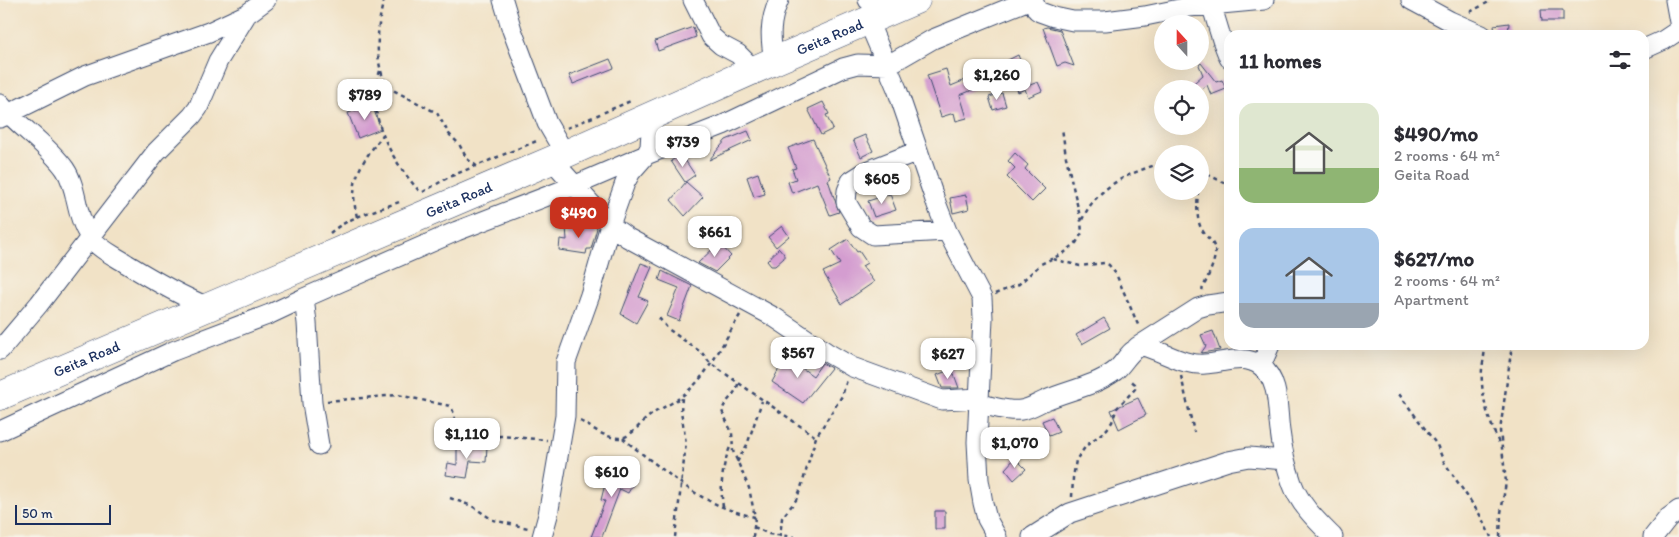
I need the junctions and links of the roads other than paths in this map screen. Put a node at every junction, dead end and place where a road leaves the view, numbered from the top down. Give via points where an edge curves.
1 (266, 0) edge
2 (503, 0) edge
3 (693, 0) edge
4 (779, 0) edge
5 (916, 0) edge
6 (1031, 0) edge
7 (1264, 0) edge
8 (1411, 0) edge
9 (1675, 0) edge
10 (1211, 4) junction
11 (875, 11) edge
12 (248, 14) junction
13 (1679, 22) edge
14 (1471, 30) edge
15 (1679, 30) edge
16 (1224, 45) edge
17 (1649, 47) edge
18 (888, 65) junction
19 (764, 66) junction
20 (3, 112) edge
21 (652, 115) junction
22 (557, 149) junction
23 (918, 151) junction
24 (646, 155) junction
25 (576, 185) junction
26 (610, 225) junction
27 (947, 231) junction
28 (90, 237) junction
29 (304, 298) junction
30 (1224, 303) edge
31 (208, 307) junction
32 (1141, 345) junction
33 (0, 350) edge
34 (1268, 350) edge
35 (1261, 366) junction
36 (0, 396) edge
37 (979, 401) junction
38 (0, 431) edge
39 (319, 445) dead end
40 (1285, 460) junction
41 (1679, 510) edge
42 (543, 535) edge
43 (996, 537) edge
44 (1032, 537) edge
45 (1333, 537) edge
46 (1653, 537) edge

1 - 12 street
2 - 22 street
3 - 19 street via 711,36
4 - 19 street
5 - 11 highway, Geita Road
6 - 10 street via 1040,12 1073,21 1105,21
6 - 18 street via 933,39
7 - 10 street
8 - 14 street
9 - 13 street
10 - 16 street
11 - 18 street
11 - 19 highway, Geita Road
12 - 20 street via 210,32 85,76
12 - 28 street via 218,61 198,108 156,152
15 - 17 street
18 - 23 street
18 - 24 street via 858,64 843,68 723,125
19 - 21 highway, Geita Road
20 - 28 street via 34,136 65,170 73,183 75,200
21 - 22 highway, Geita Road
21 - 24 street via 652,134
22 - 25 street
22 - 31 highway, Geita Road
23 - 27 street
23 - 27 street via 867,171 851,181 846,202 860,226 873,235
24 - 25 street
24 - 26 street via 631,172
25 - 26 street
25 - 29 street via 457,231
26 - 37 street via 652,252 774,316 852,367 942,400
26 - 42 street via 566,362 561,441
27 - 37 street via 982,298
28 - 31 street via 176,293
28 - 33 street via 40,304
29 - 38 street via 164,355
29 - 39 street via 312,403
30 - 32 street via 1190,313
31 - 36 highway, Geita Road
32 - 35 street via 1180,360 1204,364 1240,360
32 - 37 street via 1107,377 1020,410
34 - 35 street
35 - 40 street via 1276,395
37 - 43 street via 979,480 987,519
40 - 44 street via 1249,456 1228,461 1070,513
40 - 45 street via 1307,512
41 - 46 street

